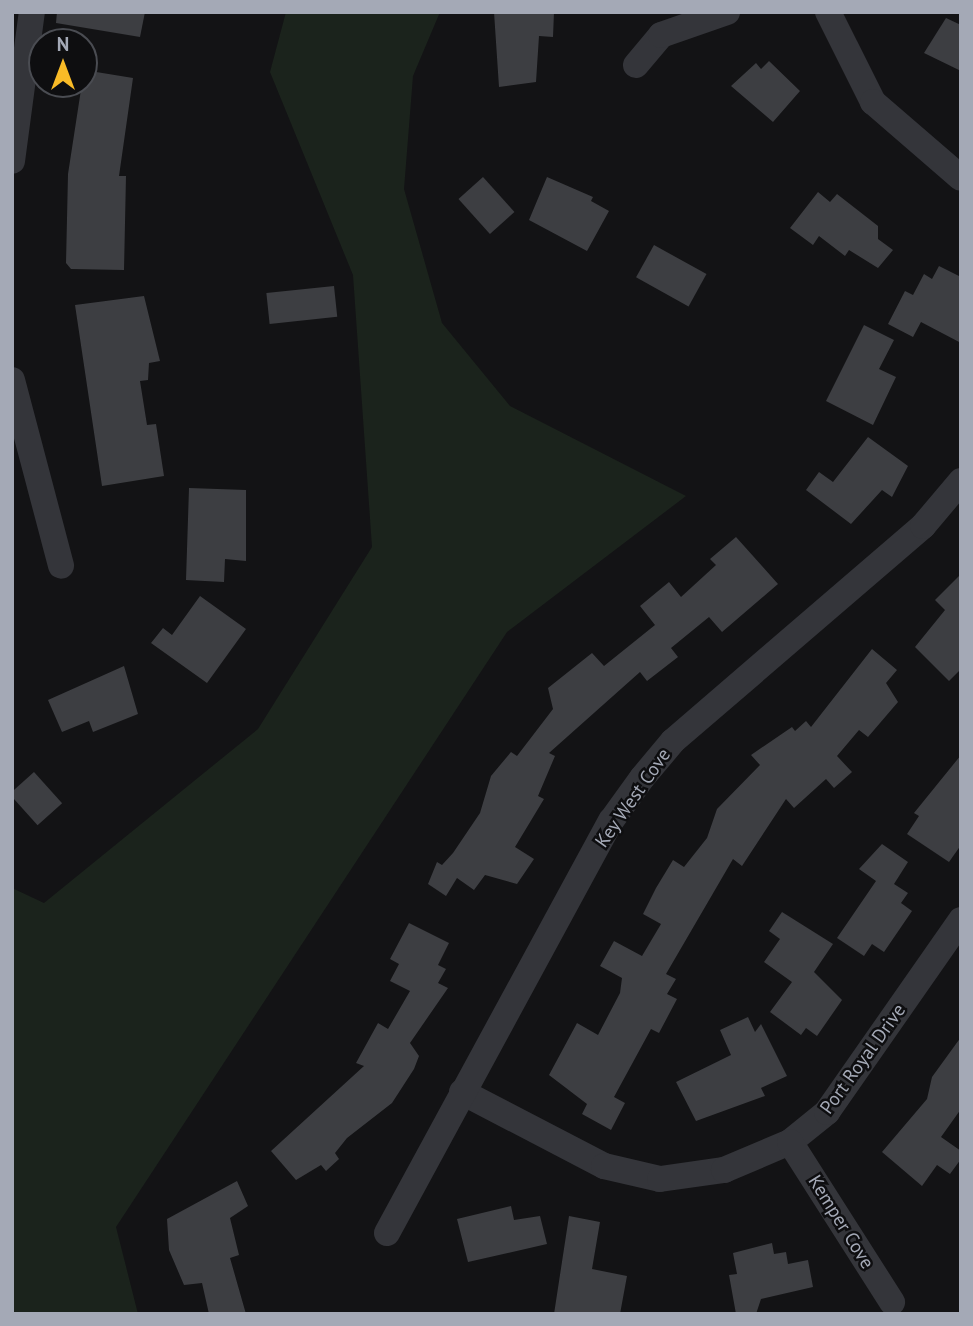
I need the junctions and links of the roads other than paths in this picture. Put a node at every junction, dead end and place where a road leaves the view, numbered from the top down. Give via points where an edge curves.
1 (32, 12) edge
2 (727, 12) edge
3 (828, 12) edge
4 (636, 65) dead end
5 (12, 161) edge
6 (961, 178) edge
7 (12, 380) edge
8 (961, 481) edge
9 (61, 566) dead end
10 (961, 920) edge
11 (462, 1092) junction
12 (790, 1142) junction
13 (387, 1233) dead end
14 (892, 1302) dead end

1 - 5 street
2 - 4 street via 661,35
3 - 6 street via 873,102
7 - 9 street
8 - 11 street, Key West Cove via 923,526 673,741 642,778 611,821
10 - 12 street, Port Royal Drive via 841,1097
11 - 12 street, Port Royal Drive via 604,1166 660,1179 724,1170
11 - 13 street, Key West Cove
12 - 14 street, Kemper Cove

